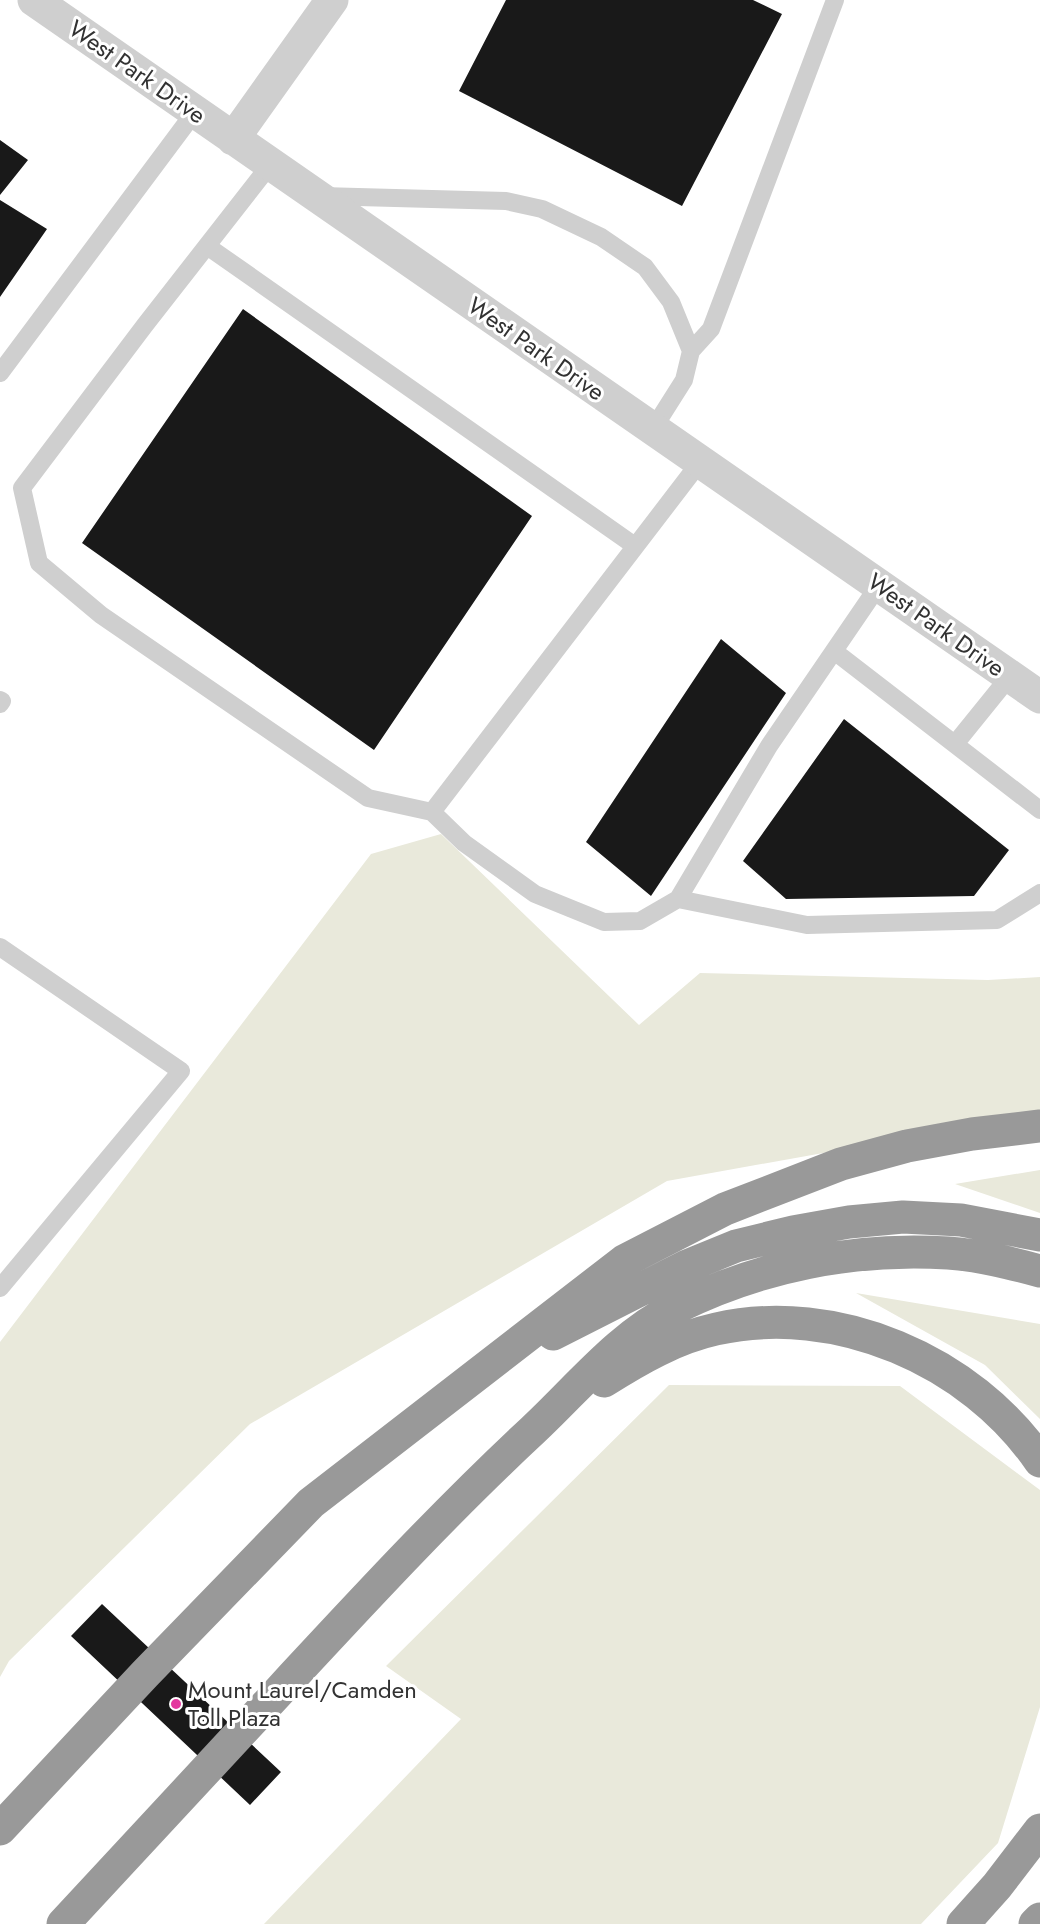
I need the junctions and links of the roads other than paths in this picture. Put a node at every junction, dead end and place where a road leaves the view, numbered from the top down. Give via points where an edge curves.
1 (34, 0) edge
2 (332, 0) edge
3 (835, 0) edge
4 (195, 113) junction
5 (233, 140) junction
6 (270, 165) junction
7 (314, 195) junction
8 (207, 246) junction
9 (692, 351) junction
10 (0, 373) edge
11 (653, 429) junction
12 (700, 462) junction
13 (635, 546) junction
14 (879, 585) junction
15 (834, 651) junction
16 (1010, 676) junction
17 (1040, 697) edge
18 (0, 700) edge
19 (0, 704) edge
20 (956, 744) junction
21 (1040, 810) edge
22 (432, 812) junction
23 (1040, 893) edge
24 (678, 899) junction
25 (0, 946) edge
26 (1040, 1126) edge
27 (1040, 1235) edge
28 (1040, 1271) edge
29 (0, 1288) edge
30 (482, 1370) junction
31 (549, 1415) junction
32 (1040, 1461) edge
33 (0, 1829) edge
34 (1040, 1830) edge
35 (1040, 1919) edge
36 (63, 1924) edge
37 (963, 1924) edge
38 (1035, 1924) edge

1 - 4 street, West Park Drive
2 - 5 street
3 - 9 lane via 711,329
4 - 5 street, West Park Drive
4 - 10 lane
5 - 6 street, West Park Drive
6 - 7 street, West Park Drive
6 - 8 lane
7 - 9 lane via 506,201 542,209 601,237 645,267 671,303
7 - 11 street, West Park Drive
8 - 13 lane
8 - 22 lane via 22,488 39,563 101,615 368,798
9 - 11 lane via 684,380
11 - 12 street, West Park Drive
12 - 13 lane
12 - 14 street, West Park Drive
13 - 22 lane
14 - 15 lane
14 - 16 street, West Park Drive
15 - 20 lane
15 - 24 lane via 770,746
16 - 17 street, West Park Drive
16 - 20 lane
18 - 19 lane
20 - 21 lane
22 - 24 lane via 464,843 535,894 604,922 640,921
23 - 24 lane via 997,920 807,925
25 - 29 lane via 182,1071
26 - 30 highway via 907,1146 841,1164 725,1209 624,1261
27 - 30 highway via 961,1220 903,1217 782,1234 736,1246 687,1266
28 - 31 highway via 951,1253 903,1252 856,1254 763,1274 672,1310 630,1337
30 - 33 highway via 311,1503
31 - 32 highway via 642,1357 678,1340 716,1329 788,1323 858,1334 920,1357 979,1396 1006,1420
31 - 36 highway via 431,1528
34 - 37 highway
35 - 38 highway

